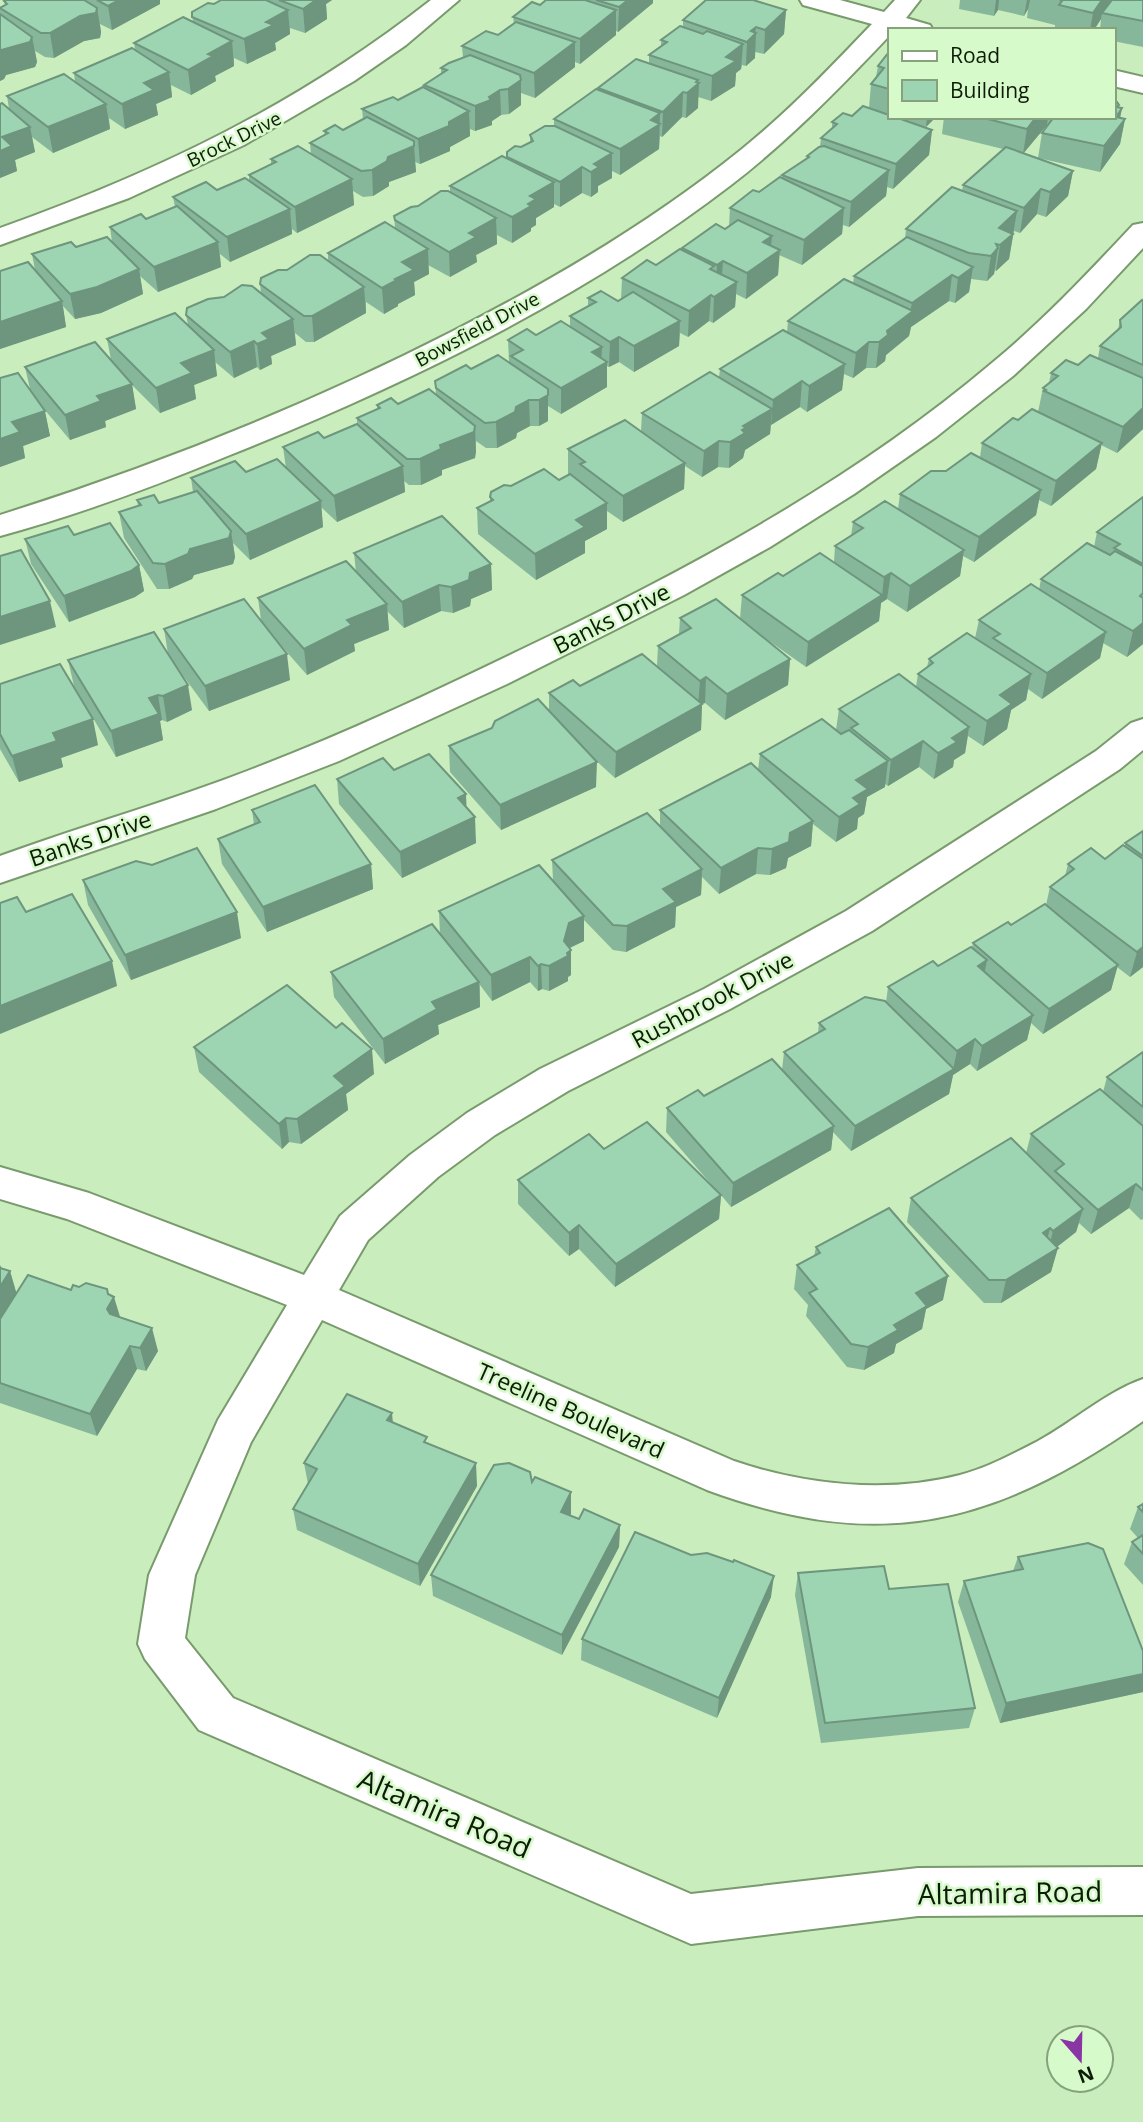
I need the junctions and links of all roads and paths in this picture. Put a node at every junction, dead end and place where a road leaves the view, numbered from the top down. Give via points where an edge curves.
1 (447, 0) edge
2 (811, 0) edge
3 (908, 0) edge
4 (889, 22) junction
5 (913, 28) edge
6 (1115, 78) edge
7 (1143, 85) edge
8 (1143, 231) edge
9 (0, 237) edge
10 (0, 526) edge
11 (1143, 732) edge
12 (0, 870) edge
13 (0, 1182) edge
14 (311, 1296) junction
15 (1143, 1396) edge
16 (1143, 1891) edge

1 - 9 street, Brock Drive via 373,58 267,124 141,183
2 - 4 street
3 - 4 street, Bowsfield Drive
4 - 5 street
4 - 10 street, Bowsfield Drive via 754,153 569,280 419,361 252,436
6 - 7 street
8 - 12 street, Banks Drive via 1019,355 956,407 831,496 718,562 570,641 270,777
11 - 14 street, Rushbrook Drive via 1108,760 859,921 717,999 554,1080 481,1124 424,1166 354,1228
13 - 14 street, Treeline Boulevard via 75,1205
14 - 15 street, Treeline Boulevard via 722,1476 777,1494 895,1503 960,1495 1028,1468
14 - 16 street, Altamira Road via 233,1433 172,1575 161,1644 216,1714 691,1919 918,1892

